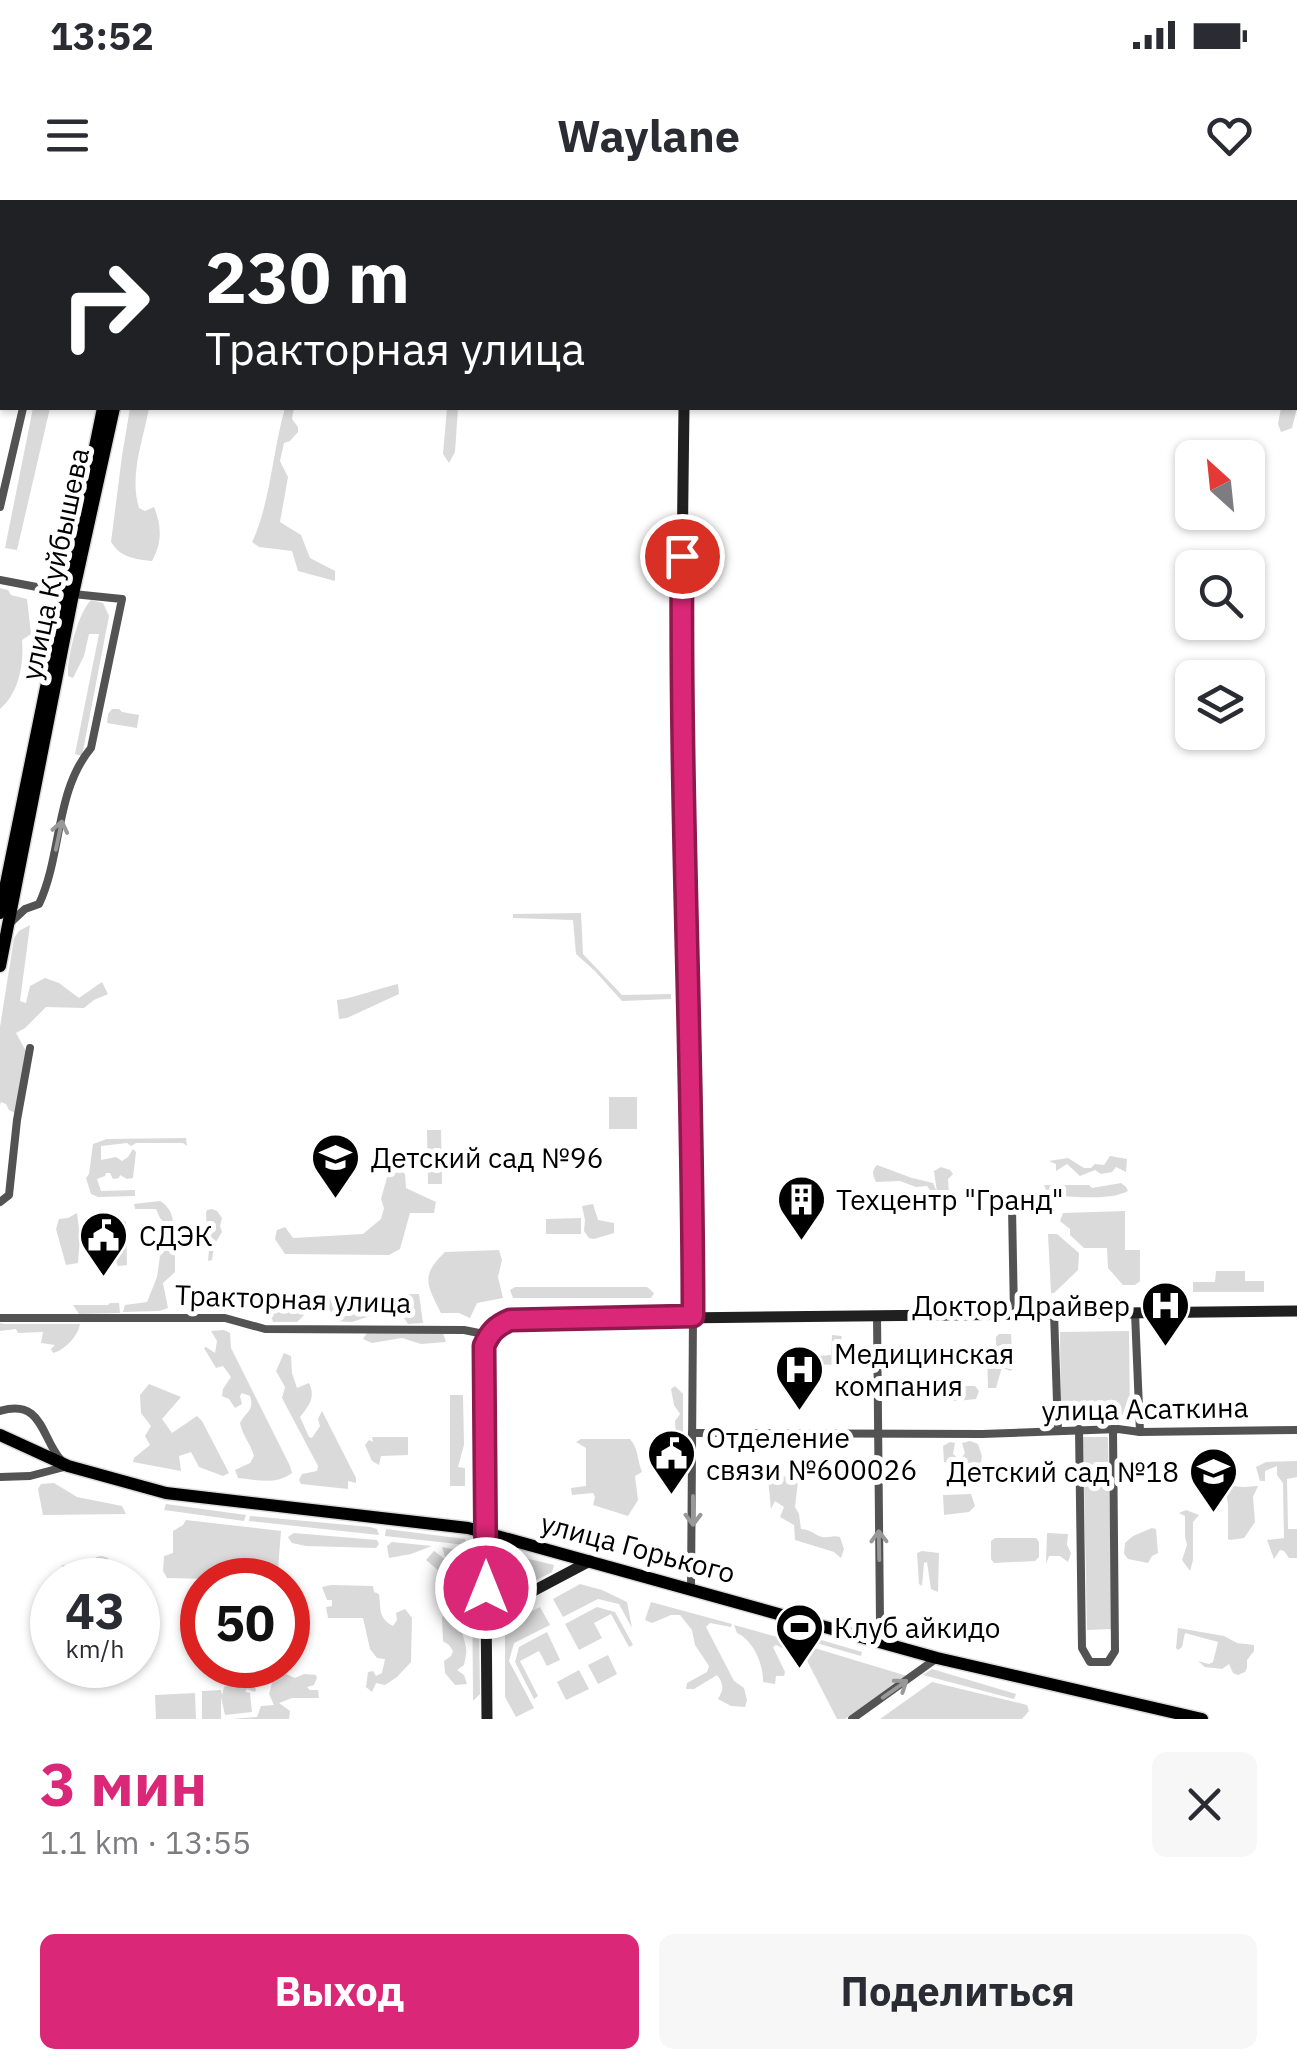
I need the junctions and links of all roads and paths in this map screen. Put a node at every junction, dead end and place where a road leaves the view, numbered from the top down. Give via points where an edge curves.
1 (23, 410) edge
2 (103, 410) edge
3 (114, 410) edge
4 (684, 410) edge
5 (0, 507) edge
6 (0, 580) edge
7 (69, 593) junction
8 (1, 897) edge
9 (0, 913) edge
10 (7, 926) junction
11 (0, 966) edge
12 (30, 1048) dead end
13 (0, 1202) edge
14 (1012, 1208) dead end
15 (1297, 1312) edge
16 (1135, 1313) junction
17 (1014, 1314) junction
18 (1054, 1314) junction
19 (877, 1315) junction
20 (693, 1316) junction
21 (0, 1318) edge
22 (488, 1335) junction
23 (0, 1411) edge
24 (1113, 1429) junction
25 (1079, 1430) junction
26 (1297, 1430) edge
27 (1058, 1431) junction
28 (1140, 1432) junction
29 (692, 1434) junction
30 (878, 1434) junction
31 (0, 1435) edge
32 (68, 1466) junction
33 (0, 1478) edge
34 (485, 1533) junction
35 (590, 1560) junction
36 (691, 1588) junction
37 (486, 1616) junction
38 (871, 1640) junction
39 (937, 1658) junction
40 (488, 1719) edge
41 (852, 1719) edge
42 (1202, 1719) edge

1 - 5 street
2 - 7 main road, улица Куйбышева
3 - 7 main road, улица Куйбышева
4 - 20 main road
6 - 7 street
7 - 8 main road, улица Куйбышева
7 - 10 main road, улица Куйбышева
10 -> 7 street via 39,904 48,884 71,781 91,748 122,599
8 - 9 main road, улица Куйбышева
10 - 11 main road, улица Куйбышева
12 - 13 street via 9,1195
14 - 17 street
15 - 16 main road, Тракторная улица
16 - 18 main road, Тракторная улица
16 - 28 street
17 - 18 main road, Тракторная улица
17 - 19 main road, Тракторная улица
18 - 27 street
19 - 20 main road, Тракторная улица
19 - 30 street
20 - 22 main road, Тракторная улица via 510,1320
20 - 29 street
21 - 22 street, Тракторная улица via 225,1318 265,1329
22 - 34 main road
23 - 32 street via 33,1416
24 - 25 street, улица Асаткина
24 - 25 street via 1115,1651 1108,1662 1090,1662 1082,1648
24 - 28 street, улица Асаткина
25 - 27 street, улица Асаткина
26 - 28 street, улица Асаткина
27 - 30 street, улица Асаткина
29 - 30 street, улица Асаткина
29 -> 36 street
38 -> 30 street via 880,1622
31 - 32 main road, улица Горького
32 - 33 street
32 - 34 main road, улица Горького via 199,1498
34 - 35 main road, улица Горького
34 - 37 main road
35 - 36 main road, улица Горького
35 - 37 main road
36 - 38 main road, улица Горького
37 - 40 main road
38 - 39 main road, улица Горького
41 -> 39 street
39 - 42 main road, улица Горького

